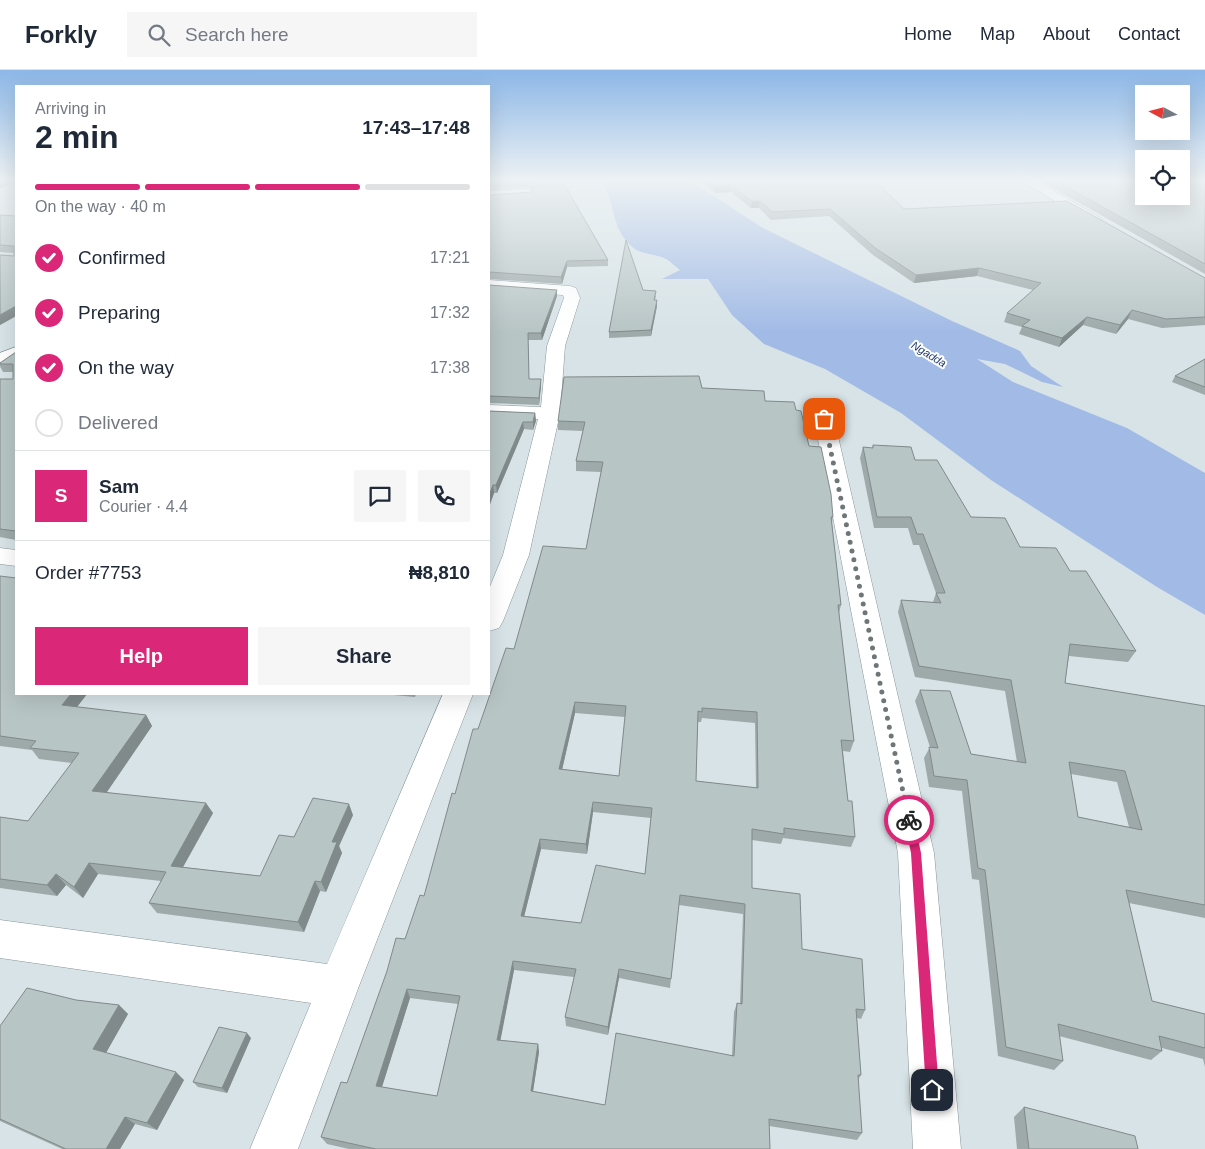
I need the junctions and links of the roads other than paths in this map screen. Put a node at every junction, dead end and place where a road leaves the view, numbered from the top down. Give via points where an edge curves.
1 (490, 285) edge
2 (15, 353) edge
3 (0, 361) edge
4 (490, 411) edge
5 (550, 413) junction
6 (824, 419) dead end
7 (0, 556) edge
8 (15, 558) edge
9 (491, 609) edge
10 (458, 695) edge
11 (0, 939) edge
12 (338, 986) junction
13 (274, 1149) edge
14 (937, 1149) edge

1 - 5 street via 570,291 572,298 556,346
2 - 3 street
4 - 5 street
5 - 9 street via 516,555
6 - 14 street via 916,853
7 - 8 street
10 - 12 street
11 - 12 street
12 - 13 street

